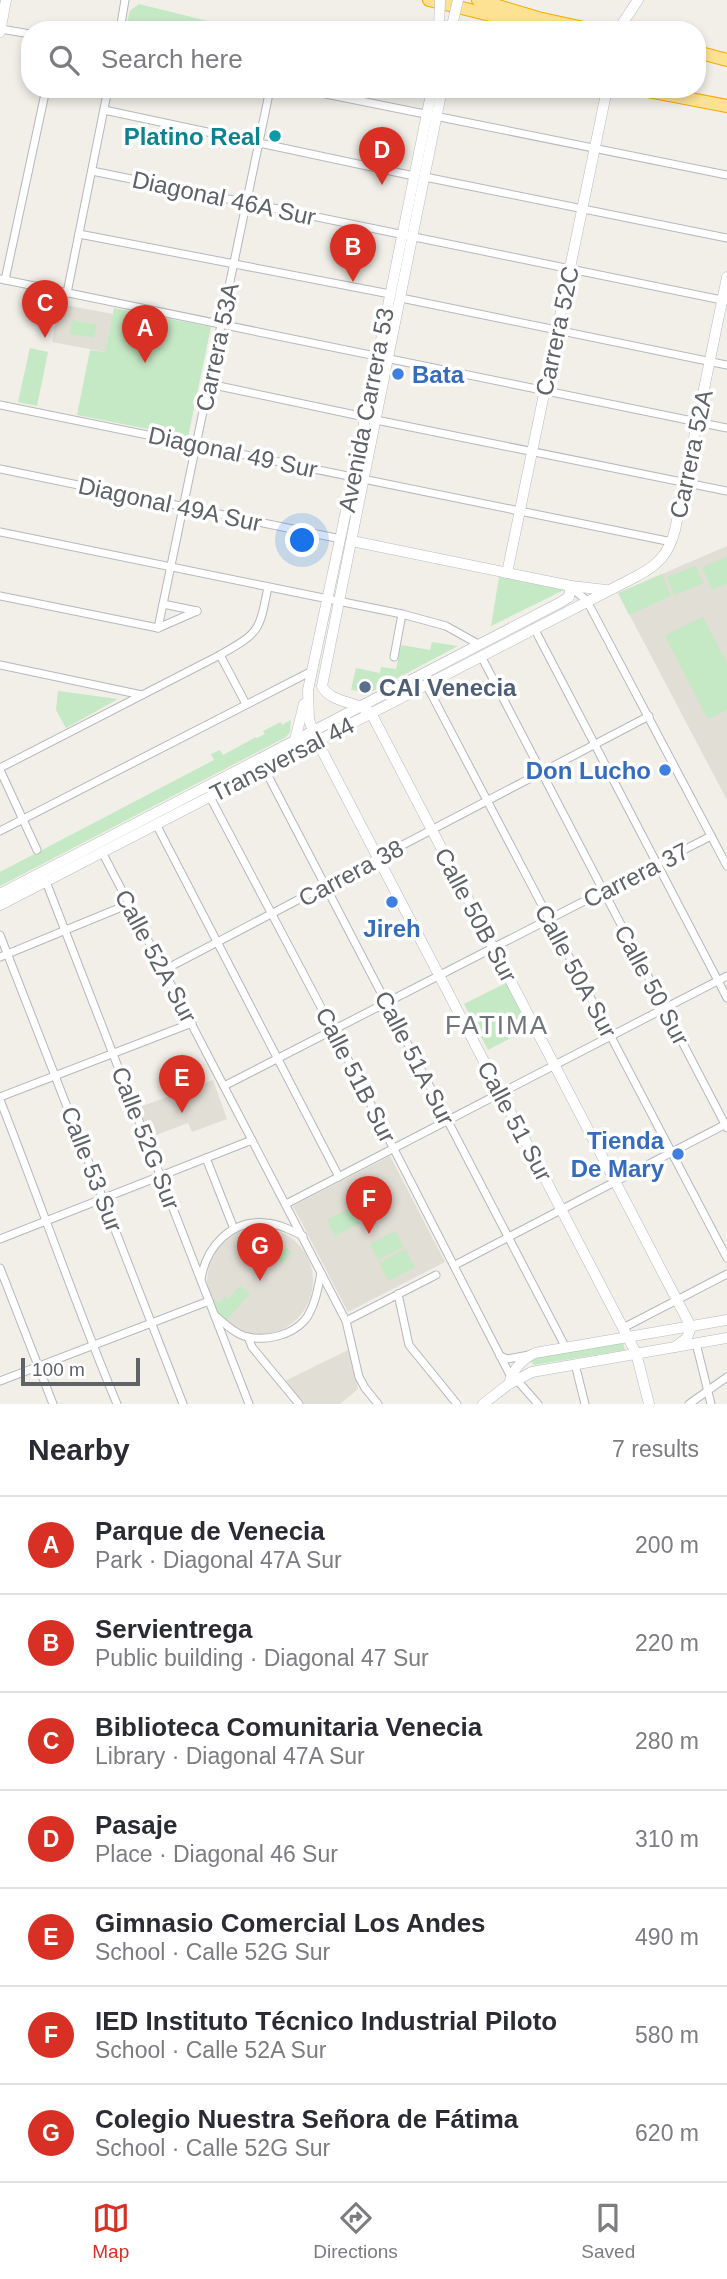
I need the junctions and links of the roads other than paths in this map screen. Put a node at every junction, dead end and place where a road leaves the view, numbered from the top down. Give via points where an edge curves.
1 (6, 0) edge
2 (124, 0) edge
3 (429, 0) edge
4 (440, 0) edge
5 (458, 0) edge
6 (478, 0) edge
7 (638, 0) edge
8 (121, 21) edge
9 (439, 21) edge
10 (453, 21) edge
11 (515, 21) edge
12 (552, 21) edge
13 (624, 21) edge
14 (0, 30) edge
15 (21, 33) edge
16 (706, 55) edge
17 (706, 60) edge
18 (727, 62) edge
19 (44, 98) edge
20 (106, 98) edge
21 (268, 98) edge
22 (345, 98) edge
23 (432, 98) edge
24 (439, 98) edge
25 (605, 98) edge
26 (685, 98) edge
27 (727, 106) edge
28 (104, 110) junction
29 (432, 116) junction
30 (259, 143) junction
31 (595, 149) junction
32 (92, 171) junction
33 (727, 175) edge
34 (420, 177) junction
35 (246, 203) junction
36 (582, 209) junction
37 (79, 233) junction
38 (402, 234) junction
39 (413, 237) junction
40 (727, 238) edge
41 (234, 264) junction
42 (570, 269) junction
43 (727, 277) edge
44 (3, 280) edge
45 (67, 293) junction
46 (390, 294) junction
47 (401, 298) junction
48 (725, 301) edge
49 (221, 325) junction
50 (557, 330) junction
51 (377, 356) junction
52 (389, 359) junction
53 (710, 361) junction
54 (727, 365) edge
55 (209, 384) junction
56 (545, 391) junction
57 (0, 405) edge
58 (365, 417) junction
59 (376, 420) junction
60 (697, 422) junction
61 (727, 428) edge
62 (197, 444) junction
63 (532, 452) junction
64 (0, 469) edge
65 (354, 478) junction
66 (365, 481) junction
67 (685, 482) junction
68 (727, 491) edge
69 (184, 507) junction
70 (520, 512) junction
71 (0, 532) edge
72 (341, 538) junction
73 (352, 541) junction
74 (672, 542) junction
75 (172, 567) junction
76 (507, 573) junction
77 (639, 575) joint
78 (571, 586) junction
79 (268, 587) junction
80 (609, 590) junction
81 (0, 596) edge
82 (327, 599) junction
83 (340, 601) junction
84 (587, 601) junction
85 (163, 604) junction
86 (402, 614) junction
87 (158, 628) junction
88 (534, 628) junction
89 (480, 645) junction
90 (220, 655) junction
91 (481, 656) junction
92 (394, 657) dead end
93 (0, 665) edge
94 (312, 671) junction
95 (426, 684) junction
96 (308, 690) junction
97 (142, 695) junction
98 (246, 704) junction
99 (366, 710) junction
100 (649, 716) junction
101 (314, 736) junction
102 (295, 740) junction
103 (595, 745) junction
104 (264, 768) junction
105 (0, 769) edge
106 (542, 773) junction
107 (209, 797) junction
108 (487, 801) junction
109 (22, 820) junction
110 (156, 824) junction
111 (432, 830) junction
112 (0, 831) edge
113 (712, 836) junction
114 (37, 850) dead end
115 (102, 852) junction
116 (378, 858) junction
117 (657, 864) junction
118 (727, 866) edge
119 (44, 877) junction
120 (326, 886) junction
121 (604, 891) junction
122 (0, 894) edge
123 (129, 904) junction
124 (0, 905) edge
125 (272, 914) junction
126 (549, 919) junction
127 (65, 931) junction
128 (0, 935) edge
129 (217, 942) junction
130 (494, 948) junction
131 (4, 956) edge
132 (164, 970) junction
133 (439, 976) junction
134 (727, 976) edge
135 (718, 981) junction
136 (727, 998) edge
137 (386, 1003) junction
138 (664, 1008) junction
139 (191, 1023) junction
140 (333, 1030) junction
141 (610, 1036) junction
142 (113, 1054) junction
143 (278, 1059) junction
144 (555, 1065) junction
145 (55, 1076) junction
146 (225, 1086) junction
147 (501, 1093) junction
148 (0, 1098) edge
149 (448, 1121) junction
150 (726, 1126) edge
151 (253, 1140) junction
152 (394, 1148) junction
153 (671, 1153) junction
154 (206, 1158) junction
155 (160, 1176) junction
156 (340, 1177) junction
157 (615, 1182) junction
158 (103, 1199) junction
159 (286, 1204) junction
160 (561, 1209) junction
161 (47, 1221) junction
162 (234, 1229) junction
163 (303, 1236) junction
164 (508, 1237) junction
165 (0, 1239) edge
166 (727, 1258) edge
167 (455, 1265) junction
168 (0, 1268) edge
169 (321, 1273) junction
170 (727, 1274) edge
171 (436, 1275) dead end
172 (201, 1280) junction
173 (398, 1294) junction
174 (677, 1300) junction
175 (209, 1301) junction
176 (214, 1314) junction
177 (346, 1321) junction
178 (727, 1321) edge
179 (151, 1322) junction
180 (691, 1327) junction
181 (625, 1333) junction
182 (248, 1337) junction
183 (727, 1338) edge
184 (696, 1343) junction
185 (92, 1345) junction
186 (675, 1347) junction
187 (566, 1348) junction
188 (535, 1353) junction
189 (636, 1353) junction
190 (500, 1355) junction
191 (575, 1364) junction
192 (38, 1366) junction
193 (727, 1377) edge
194 (512, 1380) junction
195 (0, 1381) edge
196 (708, 1389) junction
197 (53, 1404) edge
198 (117, 1404) edge
199 (183, 1404) edge
200 (249, 1404) edge
201 (299, 1404) edge
202 (378, 1404) edge
203 (457, 1404) edge
204 (483, 1404) edge
205 (538, 1404) edge
206 (585, 1404) edge
207 (649, 1404) edge
208 (689, 1404) edge
209 (712, 1404) edge

1 - 14 main road
2 - 8 street
3 - 11 highway
4 - 9 main road, bridge
5 - 10 main road, bridge
6 - 12 highway
7 - 13 main road
14 - 15 street
16 - 18 highway
17 - 18 highway
19 - 44 street
20 - 28 street
21 - 30 street, Carrera 53A
22 - 29 street
23 - 29 main road, Avenida Carrera 53
24 - 29 main road, Avenida Carrera 53
25 - 31 main road, Carrera 52C
26 - 27 highway
28 - 30 street
28 - 32 street
29 - 31 street
29 - 34 main road, Avenida Carrera 53
30 - 34 street
30 - 35 street, Carrera 53A
31 - 33 street
31 - 36 main road, Carrera 52C
32 - 35 street, Diagonal 46A Sur
32 - 37 street
34 - 36 street
34 - 38 main road, Avenida Carrera 53
34 - 39 main road, Avenida Carrera 53
35 - 38 street, Diagonal 46A Sur
35 - 41 street, Carrera 53A
36 - 40 street
36 - 42 main road, Carrera 52C
37 - 41 street
37 - 45 street
38 - 39 street, Diagonal 46A Sur
38 - 46 main road, Avenida Carrera 53
39 - 42 street, Diagonal 46A Sur
39 - 47 main road, Avenida Carrera 53
41 - 46 street
41 - 49 street, Carrera 53A
42 - 48 street, Diagonal 46A Sur
42 - 50 main road, Carrera 52C
43 - 48 main road, Carrera 52A
44 - 45 street
45 - 49 street
46 - 51 main road, Avenida Carrera 53
47 - 50 street
47 - 52 main road, Avenida Carrera 53
48 - 53 main road, Carrera 52A
49 - 51 street
49 - 55 street, Carrera 53A
50 - 53 street
50 - 56 main road, Carrera 52C
51 - 52 street
51 - 58 main road, Avenida Carrera 53
52 - 56 street
52 - 59 main road, Avenida Carrera 53
53 - 54 street
53 - 60 main road, Carrera 52A
55 - 58 street
55 - 62 street, Carrera 53A
56 - 60 street
56 - 63 main road, Carrera 52C
57 - 62 street, Diagonal 49 Sur
58 - 65 main road, Avenida Carrera 53
59 - 63 street
59 - 66 main road, Avenida Carrera 53
60 - 61 street
60 - 67 main road, Carrera 52A
62 - 65 street, Diagonal 49 Sur
62 - 69 street, Carrera 53A
63 - 67 street
63 - 70 main road, Carrera 52C
64 - 69 street, Diagonal 49A Sur
65 - 66 street, Diagonal 49 Sur
65 - 72 main road, Avenida Carrera 53
66 - 70 street, Diagonal 49 Sur
66 - 73 main road, Avenida Carrera 53
67 - 68 street
67 - 74 main road, Carrera 52A
69 - 72 street, Diagonal 49A Sur
69 - 75 street, Carrera 53A
70 - 74 street, Diagonal 49 Sur
70 - 76 main road, Carrera 52C
71 - 75 street
72 - 82 main road, Avenida Carrera 53
73 - 76 main road
73 - 83 main road, Avenida Carrera 53
74 - 77 main road, Carrera 52A via 659,562
75 - 79 street
75 - 85 street, Carrera 53A
76 - 78 main road
77 - 80 main road, Transversal 44
78 - 80 main road
78 - 84 street
78 - 89 main road, Transversal 44 via 566,600
79 - 82 street
79 - 90 street via 255,633
80 - 84 main road, Transversal 44
81 - 87 street
82 - 83 street
82 - 94 main road, Avenida Carrera 53
83 - 86 street
83 - 99 main road, Avenida Carrera 53 via 322,686 328,694
84 - 88 main road, Transversal 44
84 - 100 street
85 - 87 street, Carrera 53A
85 - 87 street via 197,611
86 - 89 street via 446,626
86 - 92 street
88 - 91 main road, Transversal 44
88 - 103 street
89 - 99 main road, Transversal 44
90 - 97 street
90 - 98 street
91 - 95 main road, Transversal 44
91 - 106 street, Calle 50 Sur
93 - 97 street
94 - 96 main road, Avenida Carrera 53
94 - 98 street
95 - 99 main road, Transversal 44
95 - 108 street, Calle 50A Sur
96 - 101 main road, Avenida Carrera 53
96 - 102 main road
97 - 105 street
98 - 109 street
99 - 101 main road, Transversal 44
99 - 111 main road, Calle 50B Sur
100 - 103 street, Carrera 38
100 - 113 street
101 - 102 main road, Transversal 44
101 - 104 main road, Transversal 44
101 - 116 main road, Calle 51 Sur
102 - 119 main road, Transversal 44
103 - 106 street, Carrera 38
103 - 117 street
104 - 107 main road, Transversal 44
104 - 120 street, Calle 51A Sur
105 - 109 street
106 - 108 street, Carrera 38
106 - 121 street, Calle 50 Sur
107 - 110 main road, Transversal 44
107 - 125 street, Calle 51B Sur
108 - 111 street, Carrera 38
108 - 126 street, Calle 50A Sur
109 - 112 street
109 - 114 street
110 - 115 main road, Transversal 44
110 - 129 street
111 - 116 street, Carrera 38
111 - 130 main road, Calle 50B Sur
113 - 117 street, Carrera 37
113 - 118 street
115 - 119 main road, Transversal 44
115 - 123 street, Calle 52A Sur
116 - 120 street, Carrera 38
116 - 133 main road, Calle 51 Sur
117 - 121 street, Carrera 37
117 - 135 street
119 - 122 main road, Transversal 44
119 - 124 main road, Transversal 44
119 - 127 street, Calle 52G Sur
120 - 125 street, Carrera 38
120 - 137 street, Calle 51A Sur
121 - 126 street, Carrera 37
121 - 138 street, Calle 50 Sur
123 - 127 street
123 - 132 street, Calle 52A Sur
125 - 129 street, Carrera 38
125 - 140 street, Calle 51B Sur
126 - 130 street, Carrera 37
126 - 141 street, Calle 50A Sur
127 - 131 street
127 - 142 street, Calle 52G Sur
128 - 131 street, Calle 53 Sur
129 - 132 street, Carrera 38
129 - 143 street
130 - 133 street, Carrera 37
130 - 144 main road, Calle 50B Sur
131 - 145 street, Calle 53 Sur
132 - 139 street, Calle 52A Sur
133 - 137 street, Carrera 37
133 - 147 main road, Calle 51 Sur
134 - 135 street
135 - 136 street
135 - 138 street
137 - 140 street, Carrera 37
137 - 149 street, Calle 51A Sur
138 - 141 street
138 - 150 street, Calle 50 Sur
139 - 142 street
139 - 146 street, Calle 52A Sur
140 - 143 street, Carrera 37
140 - 152 street, Calle 51B Sur
141 - 144 street
141 - 153 street, Calle 50A Sur
142 - 145 street
142 - 155 street, Calle 52G Sur
143 - 146 street, Carrera 37
143 - 156 street
144 - 147 street
144 - 157 main road, Calle 50B Sur
145 - 148 street
145 - 158 street, Calle 53 Sur
146 - 151 street, Calle 52A Sur
147 - 149 street
147 - 160 main road, Calle 51 Sur
148 - 161 street
149 - 152 street
149 - 164 street, Calle 51A Sur
150 - 153 street
151 - 154 street
151 - 159 street, Calle 52A Sur
152 - 156 street
152 - 167 street, Calle 51B Sur
153 - 157 street
153 - 166 street, Calle 50A Sur
154 - 155 street
154 - 162 street
155 - 158 street
155 - 172 street, Calle 52G Sur
156 - 159 street
157 - 160 street
157 - 174 main road, Calle 50B Sur
158 - 161 street
158 - 179 street, Calle 53 Sur
159 - 163 street, Calle 52A Sur
160 - 164 street
160 - 181 main road, Calle 51 Sur
161 - 165 street
161 - 185 street
162 - 163 street via 266,1223
162 - 172 street via 211,1251
163 - 169 street, Calle 52A Sur
164 - 167 street
164 - 187 street, Calle 51A Sur
167 - 190 street, Calle 51B Sur
168 - 192 street
169 - 177 street, Calle 52A Sur
169 - 182 street via 314,1303 294,1329 275,1337
170 - 174 street
171 - 173 street
172 - 175 street, Calle 52G Sur
173 - 177 street
173 - 203 street via 409,1345
174 - 180 main road, Calle 50B Sur
174 - 181 street
175 - 176 street, Calle 52G Sur
175 - 179 street
176 - 182 street
176 - 200 street, Calle 52G Sur
177 - 202 street, Calle 52A Sur via 359,1377
178 - 180 main road
179 - 185 street
179 - 199 street, Calle 53 Sur
180 - 181 main road
180 - 186 main road via 687,1338
181 - 187 main road
181 - 189 main road, Calle 51 Sur
182 - 201 street
183 - 184 main road
184 - 186 main road
184 - 196 street
185 - 192 street
185 - 198 street
186 - 189 main road
187 - 188 main road
188 - 190 street via 507,1359
188 - 194 main road via 521,1363
189 - 191 main road
189 - 207 main road, Calle 51 Sur
190 - 194 street, Calle 51B Sur
191 - 194 main road
191 - 206 street
192 - 195 street
192 - 197 street
193 - 196 street
194 - 204 main road
194 - 205 street, Calle 51B Sur
196 - 208 street
196 - 209 street

